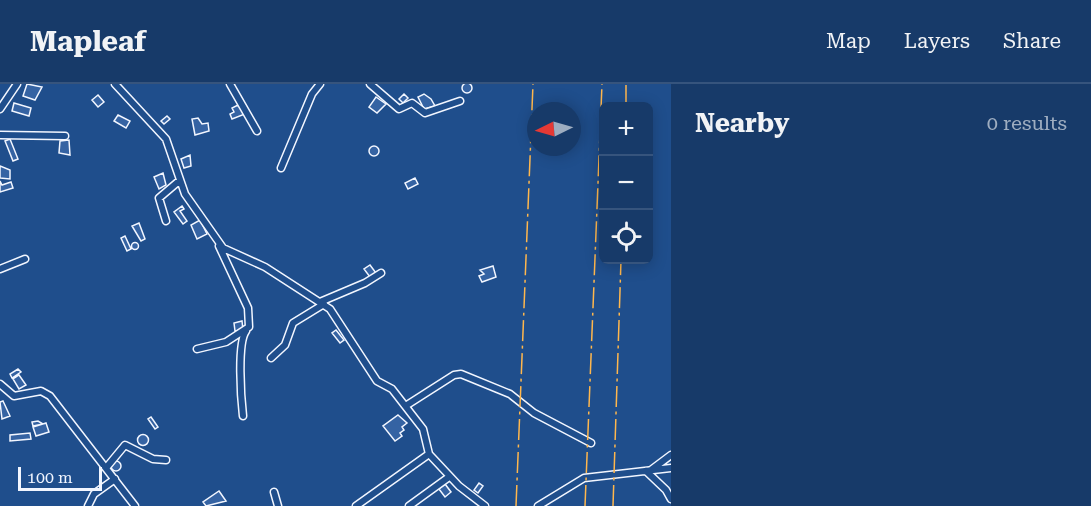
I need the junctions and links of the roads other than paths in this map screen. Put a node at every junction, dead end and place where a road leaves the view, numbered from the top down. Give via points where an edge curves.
1 (18, 84) edge
2 (115, 84) edge
3 (230, 84) edge
4 (320, 84) edge
5 (370, 84) edge
6 (460, 100) dead end
7 (0, 109) edge
8 (256, 130) dead end
9 (0, 135) edge
10 (65, 136) dead end
11 (281, 168) dead end
12 (179, 181) junction
13 (166, 221) dead end
14 (215, 238) junction
15 (25, 259) dead end
16 (0, 269) edge
17 (381, 273) dead end
18 (322, 303) junction
19 (246, 330) junction
20 (197, 349) dead end
21 (272, 358) dead end
22 (0, 384) edge
23 (407, 405) junction
24 (243, 416) dead end
25 (591, 443) dead end
26 (429, 454) junction
27 (671, 455) edge
28 (166, 460) dead end
29 (106, 468) junction
30 (671, 468) edge
31 (648, 471) junction
32 (449, 477) junction
33 (115, 479) junction
34 (274, 492) dead end
35 (671, 499) edge
36 (88, 506) edge
37 (135, 506) edge
38 (278, 506) edge
39 (356, 506) edge
40 (409, 506) edge
41 (485, 506) edge
42 (538, 506) edge

1 - 7 street
2 - 12 street via 166,139
3 - 8 street
4 - 11 street via 312,94
5 - 6 street via 399,109 412,103 425,113
9 - 10 street
12 - 13 street via 159,198
12 - 14 street
14 - 18 street via 223,248 265,267
14 - 19 street via 248,308 250,321
15 - 16 street
17 - 18 street
18 - 21 street via 293,322 285,345
18 - 23 street via 341,323 377,381 392,389
19 - 20 street via 226,342
19 - 24 street via 240,390
22 - 29 street via 14,396 45,392
23 - 25 street via 461,374 510,394 534,413
23 - 26 street via 423,429
26 - 32 street
26 - 39 street
27 - 31 street
28 - 29 street via 153,459 125,445
29 - 33 street
30 - 31 street
31 - 35 street
31 - 42 street via 584,478
32 - 40 street
32 - 41 street
33 - 36 street via 94,494
33 - 37 street
34 - 38 street

